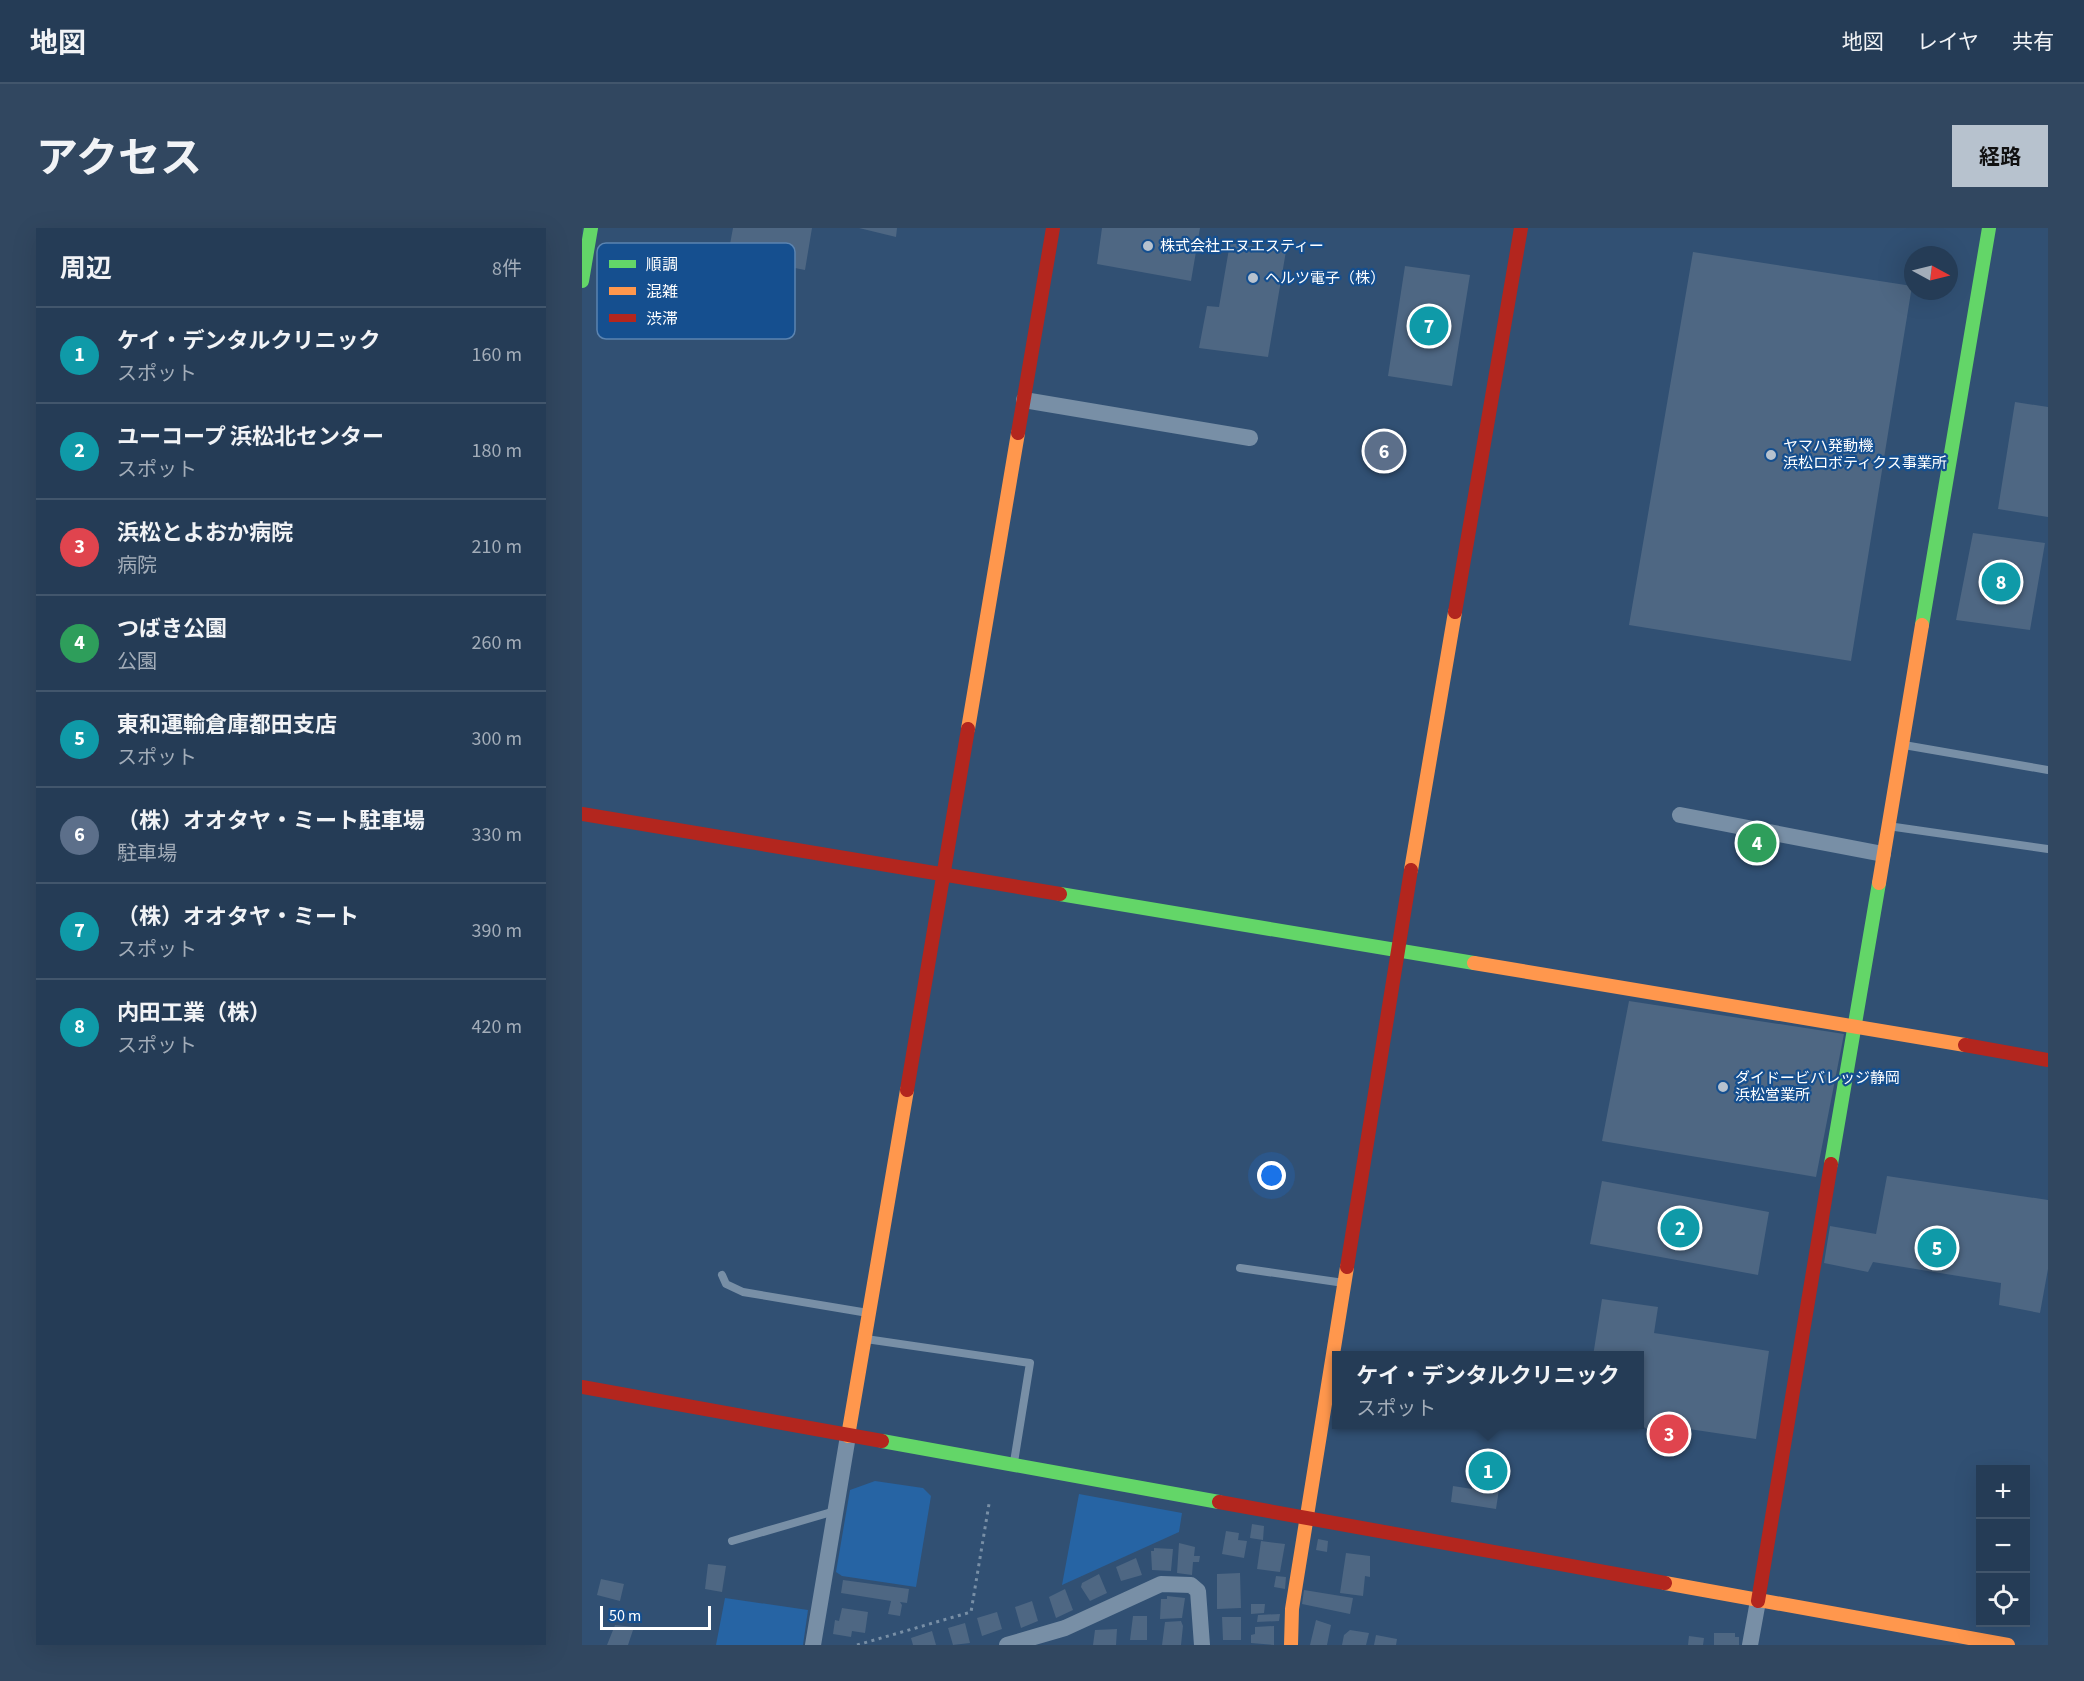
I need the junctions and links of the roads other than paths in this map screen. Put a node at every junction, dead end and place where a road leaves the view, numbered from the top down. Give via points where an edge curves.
1 (591, 228) edge
2 (1053, 228) edge
3 (1521, 228) edge
4 (1989, 228) edge
5 (582, 281) edge
6 (1024, 400) junction
7 (1250, 438) dead end
8 (1902, 744) junction
9 (2048, 770) edge
10 (582, 814) edge
11 (1680, 815) dead end
12 (1888, 826) junction
13 (2048, 849) edge
14 (1883, 854) junction
15 (944, 875) junction
16 (1397, 950) junction
17 (1854, 1026) junction
18 (2048, 1060) edge
19 (1240, 1268) dead end
20 (722, 1275) dead end
21 (1345, 1283) junction
22 (869, 1313) junction
23 (864, 1339) junction
24 (1334, 1351) edge
25 (1332, 1363) edge
26 (582, 1387) edge
27 (848, 1436) junction
28 (1013, 1466) junction
29 (836, 1511) junction
30 (1307, 1518) junction
31 (732, 1541) dead end
32 (1758, 1601) junction
33 (1065, 1628) junction
34 (813, 1645) edge
35 (1007, 1645) edge
36 (1071, 1645) edge
37 (1202, 1645) edge
38 (1291, 1645) edge
39 (1750, 1645) edge
40 (2008, 1645) edge

1 - 5 street
2 - 6 street
3 - 16 street
4 - 8 street
6 - 7 street
6 - 15 street
8 - 9 lane
8 - 12 street
10 - 15 street
11 - 14 street
12 - 13 lane
12 - 14 street
14 - 17 street
15 - 16 street
15 - 22 street
16 - 17 street
16 - 21 street
17 - 18 street
17 - 32 street
19 - 21 lane
20 - 22 lane via 726,1284 743,1292
21 - 24 street
22 - 23 street
23 - 27 street
23 - 28 lane via 1030,1364
25 - 30 street
26 - 27 street
27 - 28 street
27 - 29 street
28 - 30 street
29 - 31 lane
29 - 34 street
30 - 32 street
30 - 38 street via 1292,1609
32 - 39 street
32 - 40 street
33 - 35 street
33 - 36 street
33 - 37 street via 1161,1584 1191,1585 1200,1596

